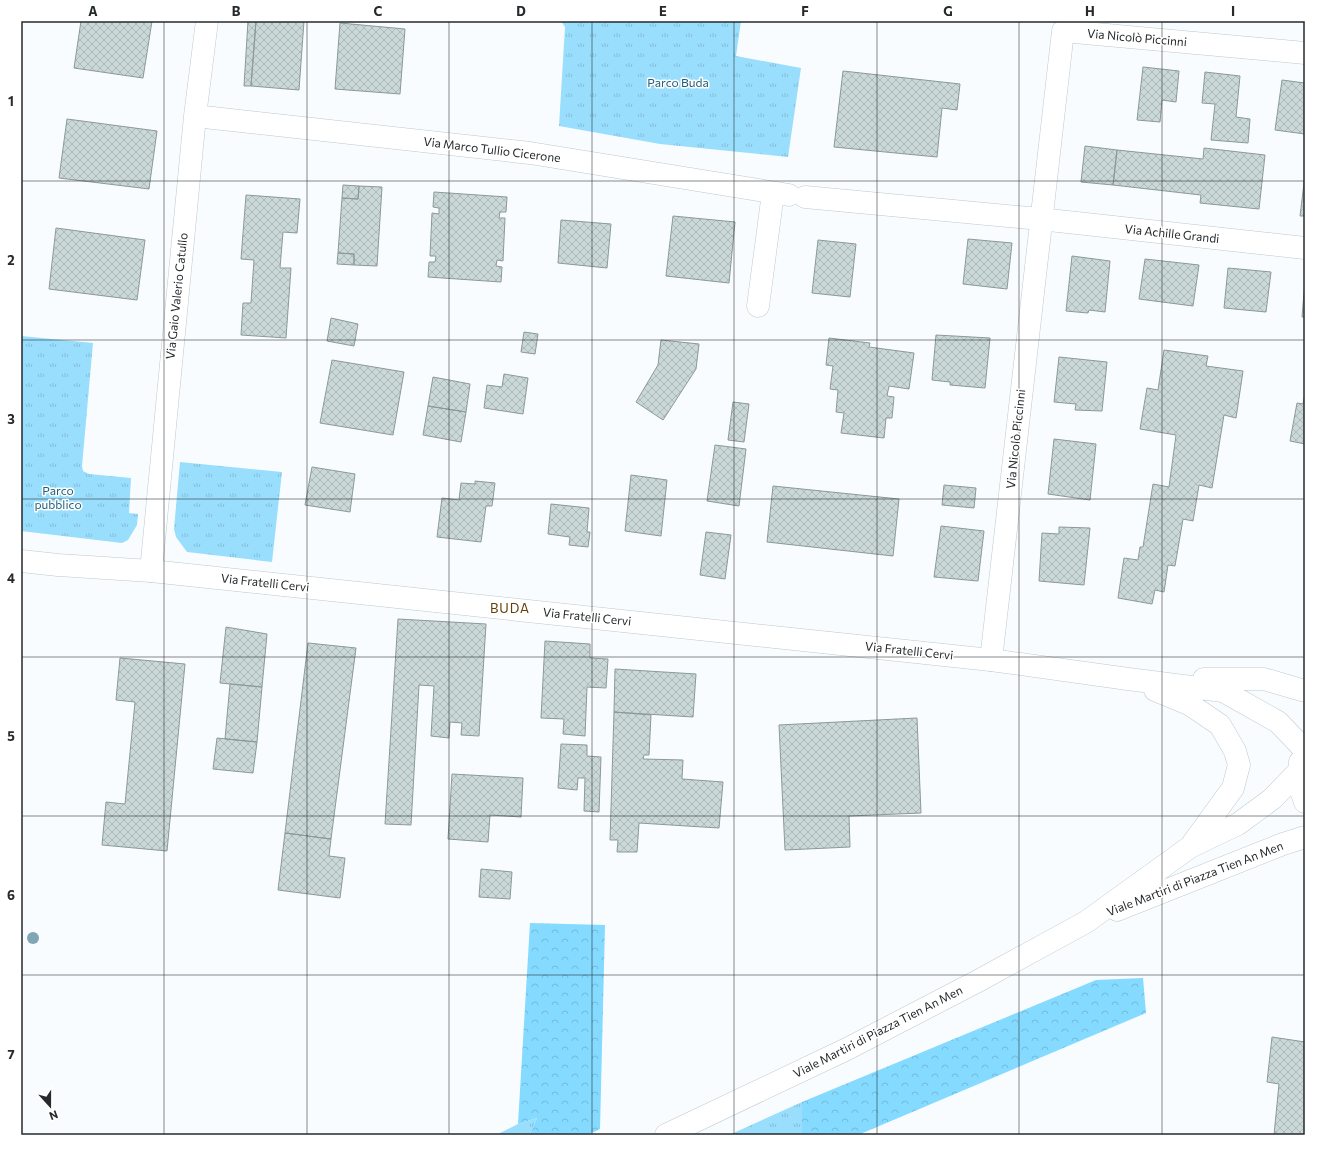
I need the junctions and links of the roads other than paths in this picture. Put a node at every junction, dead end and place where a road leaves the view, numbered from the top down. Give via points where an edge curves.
1 (207, 21) edge
2 (1305, 53) edge
3 (195, 116) junction
4 (789, 195) junction
5 (1040, 219) junction
6 (1305, 248) edge
7 (758, 306) dead end
8 (21, 561) edge
9 (151, 571) junction
10 (991, 660) junction
11 (1128, 680) junction
12 (1305, 691) edge
13 (1304, 745) edge
14 (1299, 771) junction
15 (1305, 802) edge
16 (1305, 838) edge
17 (1190, 847) junction
18 (1086, 922) junction
19 (666, 1135) edge

1 - 3 main road, Via Gaio Valerio Catullo
2 - 5 main road, Via Nicolò Piccinni via 1062,31
3 - 4 main road, Via Marco Tullio Cicerone via 530,153
3 - 9 main road, Via Gaio Valerio Catullo
4 - 5 main road
4 - 7 main road
5 - 6 main road, Via Achille Grandi
5 - 10 main road, Via Nicolò Piccinni
8 - 9 main road, Via Fratelli Cervi
9 - 10 main road, Via Fratelli Cervi
10 - 11 main road, Via Fratelli Cervi
11 - 12 main road, Via Fratelli Cervi via 1264,679
11 - 13 main road, Via Fratelli Cervi via 1223,691 1278,722
11 - 17 main road, Via Fratelli Cervi via 1189,704 1220,725 1235,751 1239,765 1233,788
13 - 14 main road
14 - 15 main road via 1300,788
14 - 17 main road, Viale Martiri di Piazza Tien An Men via 1272,799 1238,824
16 - 18 main road, Viale Martiri di Piazza Tien An Men via 1218,869
17 - 18 main road, Viale Martiri di Piazza Tien An Men
18 - 19 main road, Viale Martiri di Piazza Tien An Men via 847,1049

